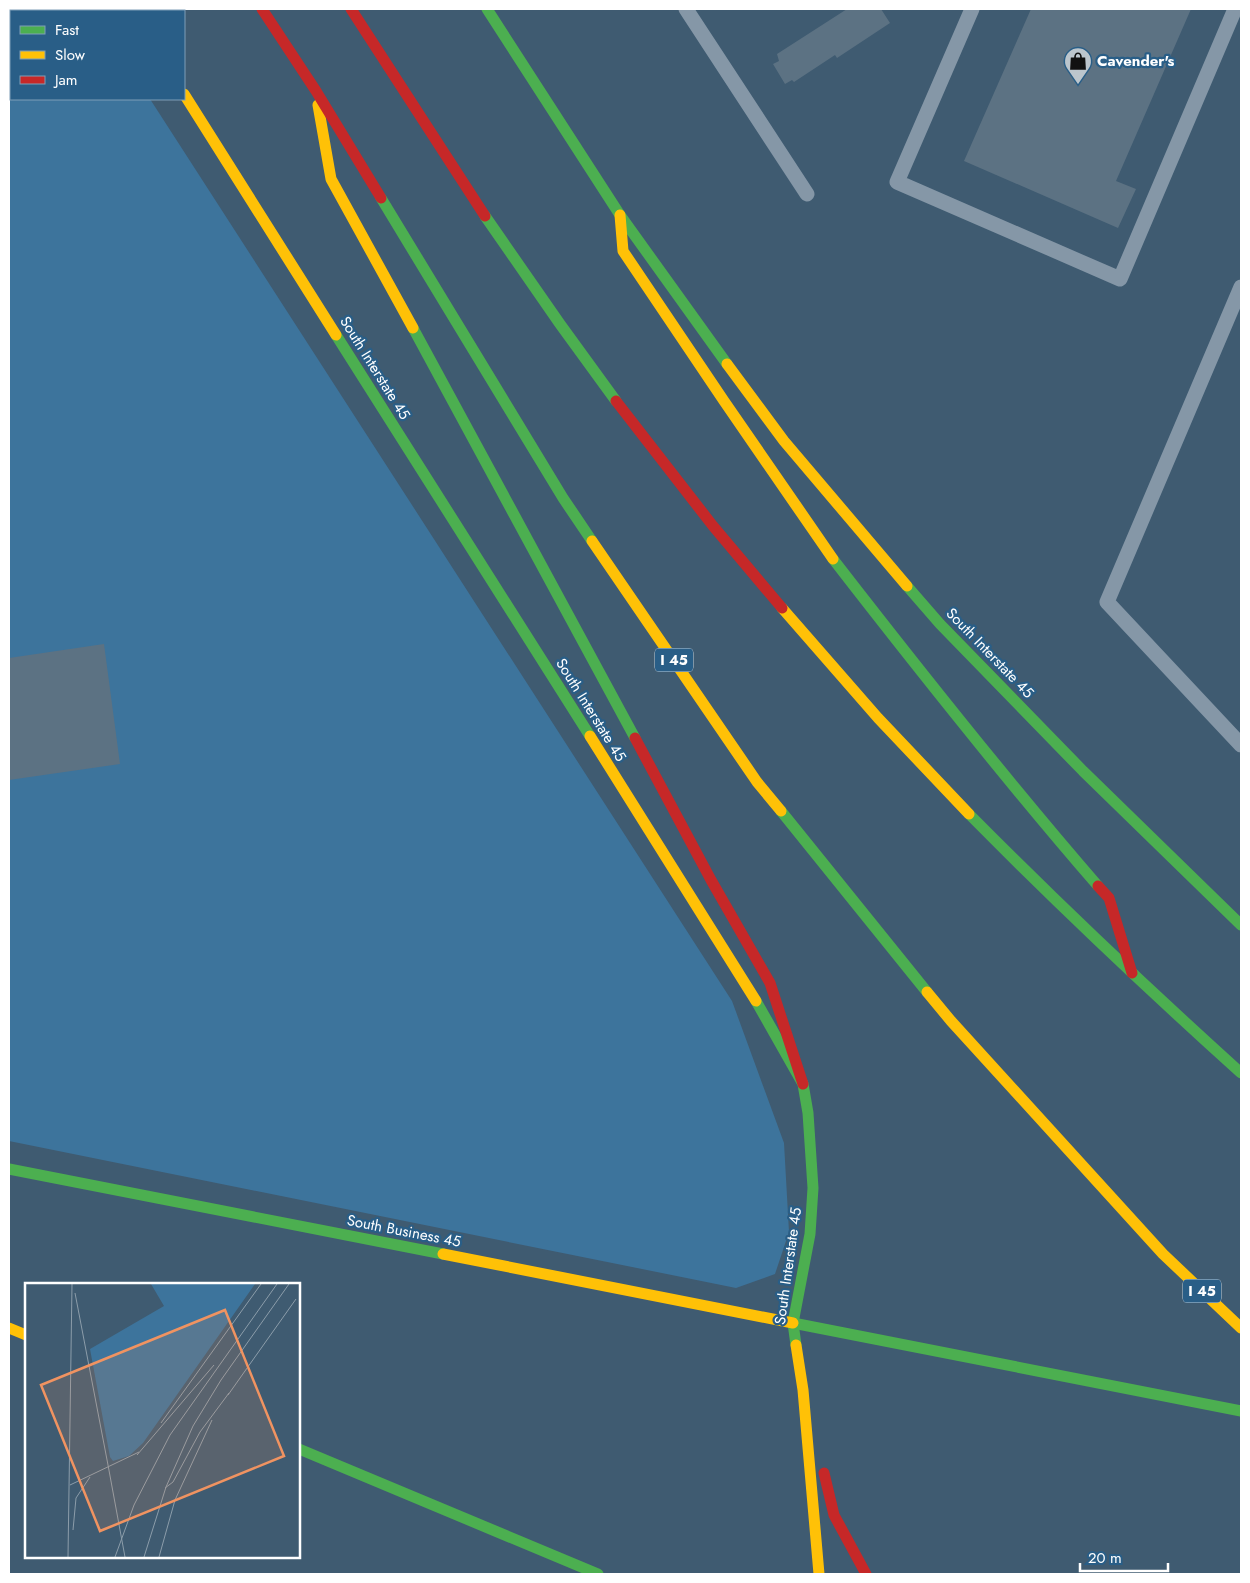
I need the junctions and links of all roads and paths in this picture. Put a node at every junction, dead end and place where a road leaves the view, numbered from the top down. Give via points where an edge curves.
1 (262, 9) edge
2 (351, 9) edge
3 (487, 9) edge
4 (686, 9) edge
5 (972, 9) edge
6 (1235, 9) edge
7 (316, 91) junction
8 (185, 96) edge
9 (807, 194) dead end
10 (620, 215) junction
11 (1241, 287) edge
12 (1241, 745) edge
13 (1241, 925) edge
14 (1133, 974) junction
15 (1241, 1072) edge
16 (803, 1084) junction
17 (9, 1169) edge
18 (793, 1323) junction
19 (9, 1328) edge
20 (1241, 1328) edge
21 (25, 1335) edge
22 (803, 1390) junction
23 (1241, 1411) edge
24 (300, 1449) edge
25 (598, 1574) edge
26 (819, 1574) edge
27 (866, 1574) edge

1 - 7 main road, I 45
2 - 14 main road via 446,157 560,324 690,496 900,742 1048,895
3 - 10 main road, South Interstate 45
4 - 9 lane
5 - 6 lane via 897,182 1120,279
7 - 16 main road via 331,178 770,983
7 - 20 main road, I 45 via 563,498 757,782 951,1021 1163,1254
8 - 16 main road, South Interstate 45 via 745,981
10 - 13 main road, South Interstate 45 via 784,440 940,624 1083,771
10 - 14 main road via 623,251 826,549 973,738 1109,898
11 - 12 lane via 1107,602
14 - 15 main road
16 - 18 main road, South Interstate 45 via 813,1188 810,1234
17 - 18 main road, South Business 45
18 - 22 main road, South Interstate 45
18 - 23 main road, South Business 45
19 - 21 main road
22 - 26 main road, South Interstate 45
22 - 27 main road, South Interstate 45 via 834,1515
24 - 25 main road

